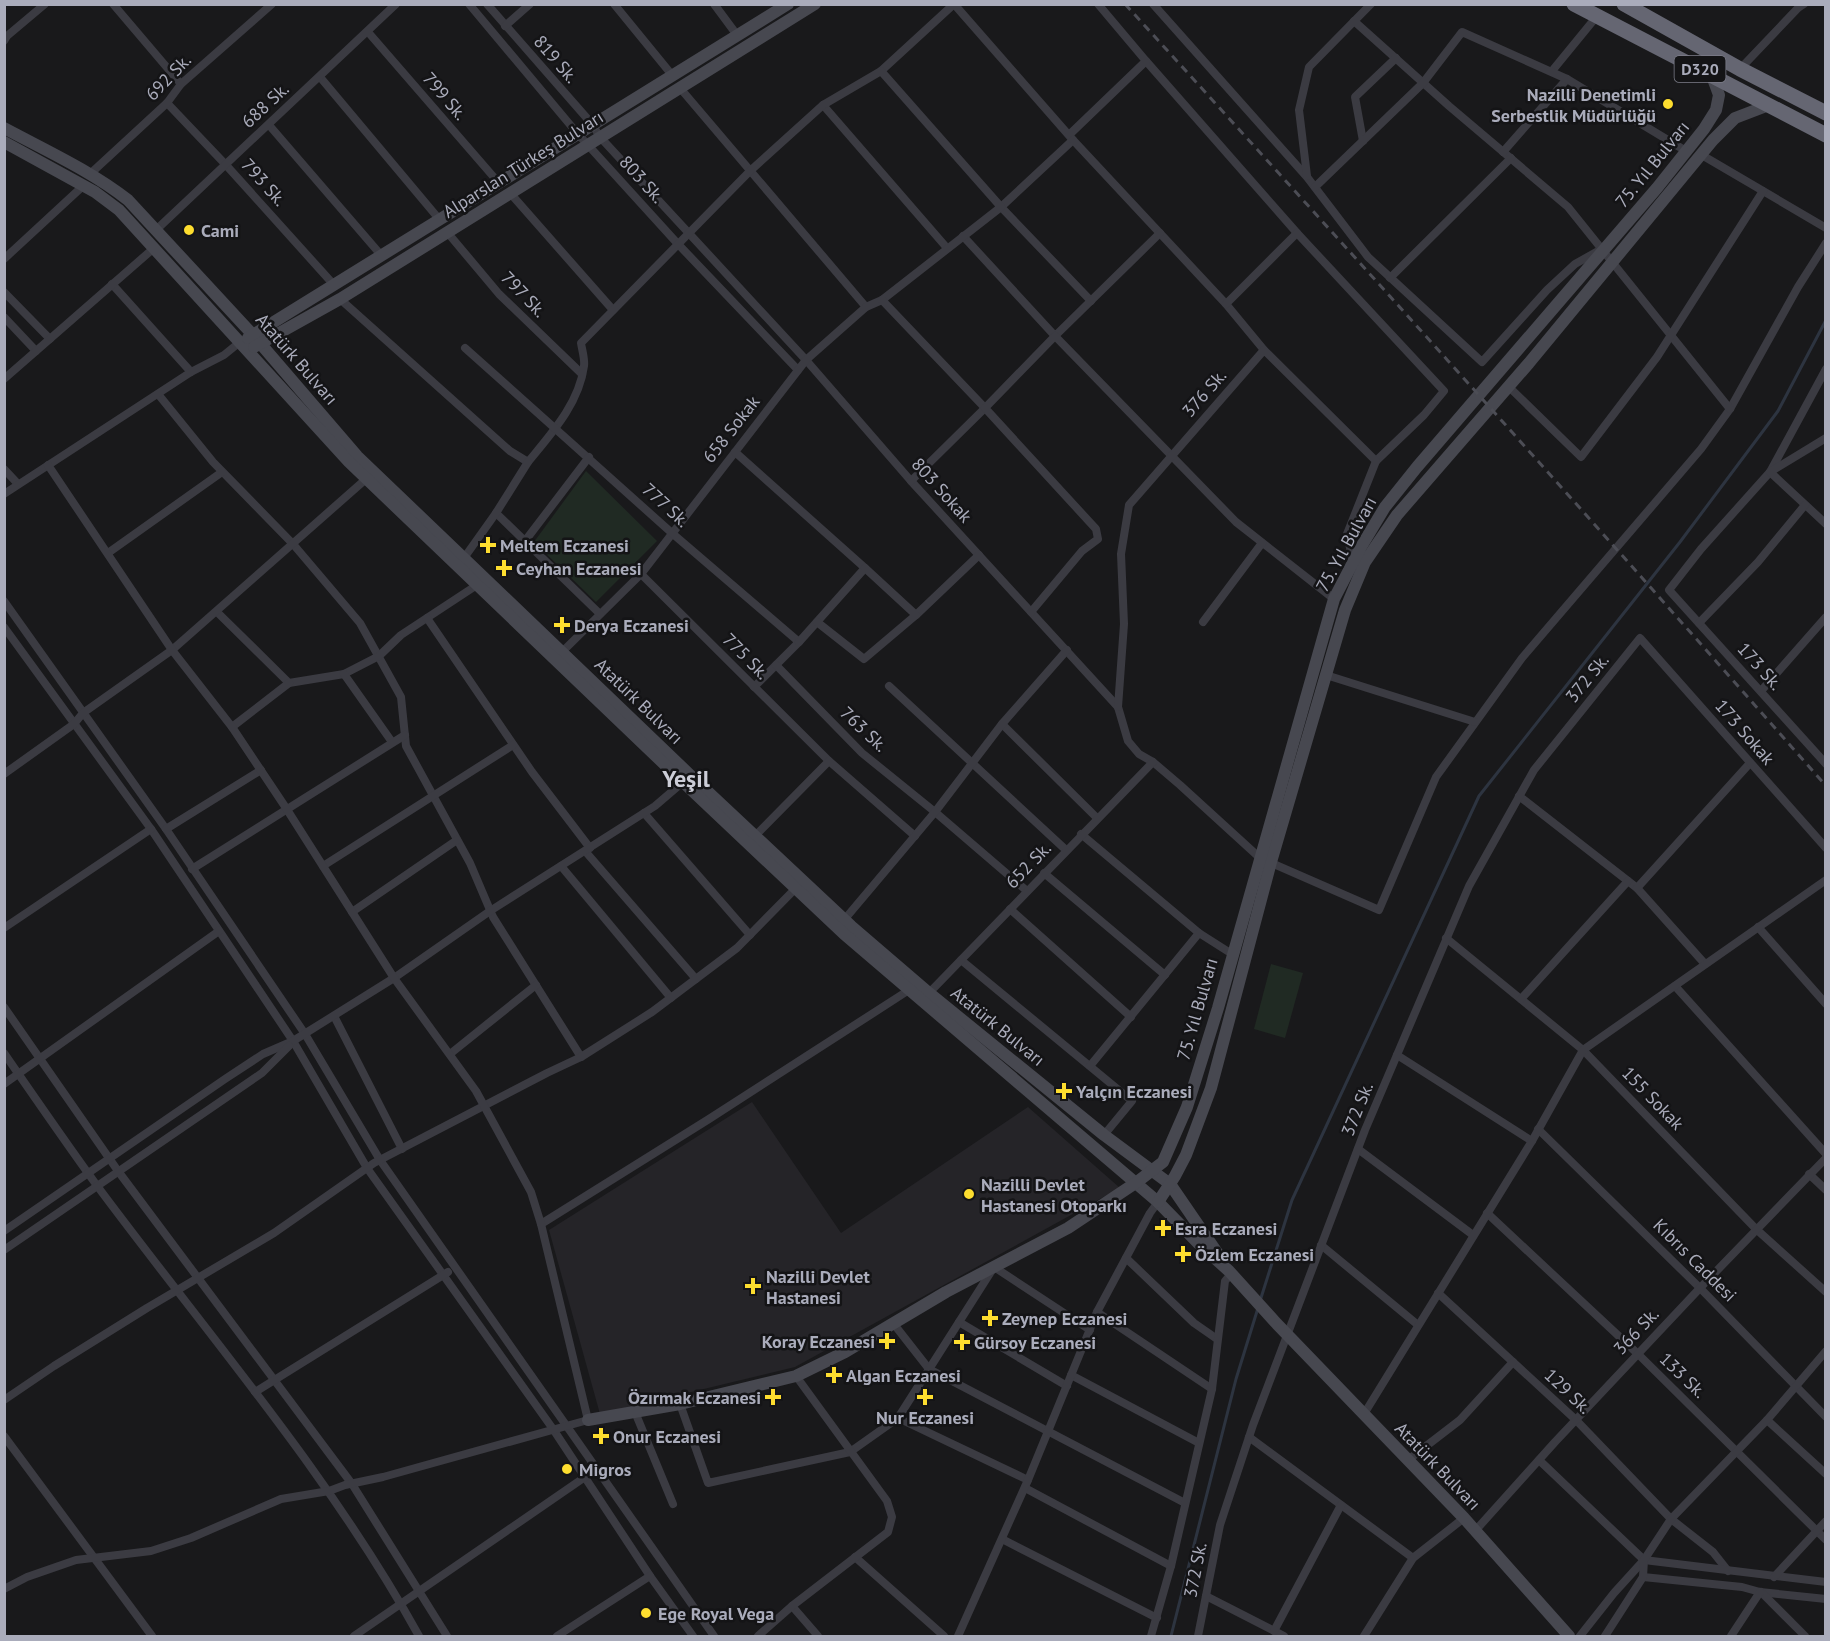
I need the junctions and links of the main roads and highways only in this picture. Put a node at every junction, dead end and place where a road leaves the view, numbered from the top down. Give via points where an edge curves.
1 (788, 4) edge
2 (815, 4) edge
3 (1574, 4) edge
4 (1624, 4) edge
5 (1712, 76) junction
6 (1768, 105) junction
7 (1826, 113) edge
8 (4, 128) edge
9 (1826, 135) edge
10 (4, 141) edge
11 (257, 340) junction
12 (244, 346) junction
13 (353, 459) junction
14 (397, 501) junction
15 (1265, 860) junction
16 (1154, 1170) junction
17 (1137, 1182) junction
18 (1170, 1184) junction
19 (1158, 1202) junction
20 (1231, 1274) junction
21 (588, 1420) road end
22 (1569, 1636) edge

1 - 11 main road, Alparslan Türkeş Bulvarı via 381,255
2 - 11 main road, Alparslan Türkeş Bulvarı via 340,299
3 - 5 highway, D320
4 - 7 highway, D320
5 - 6 highway, D320
5 - 15 main road, 75. Yıl Bulvarı via 1719,95 1716,110 1686,151 1417,467 1385,507 1353,562 1334,599
6 - 9 highway, D320
6 - 15 main road, 75. Yıl Bulvarı via 1735,118 1700,154 1397,515 1365,562 1345,610
8 - 11 main road, Atatürk Bulvarı via 90,174 128,200
10 - 12 main road, Atatürk Bulvarı via 119,210
11 - 12 main road, Alparslan Türkeş Bulvarı
11 - 13 main road, Atatürk Bulvarı
12 - 13 main road, Atatürk Bulvarı
13 - 14 main road, Atatürk Bulvarı
13 - 14 main road, Atatürk Bulvarı via 366,478
14 - 16 main road, Atatürk Bulvarı via 464,558 844,920 1104,1135
14 - 17 main road, Atatürk Bulvarı via 477,585 795,889
15 - 16 main road, 75. Yıl Bulvarı via 1232,954 1187,1107 1166,1157
15 - 18 main road, 75. Yıl Bulvarı via 1211,1088 1186,1155
16 - 17 main road, 75. Yıl Bulvarı
16 - 18 main road, Atatürk Bulvarı
17 - 19 main road, Atatürk Bulvarı
17 - 21 main road, 75. Yıl Bulvarı via 1068,1228 796,1376 680,1404
18 - 19 main road, 75. Yıl Bulvarı
18 - 20 main road, Atatürk Bulvarı
19 - 20 main road, Atatürk Bulvarı
20 - 22 main road, Atatürk Bulvarı via 1464,1518

